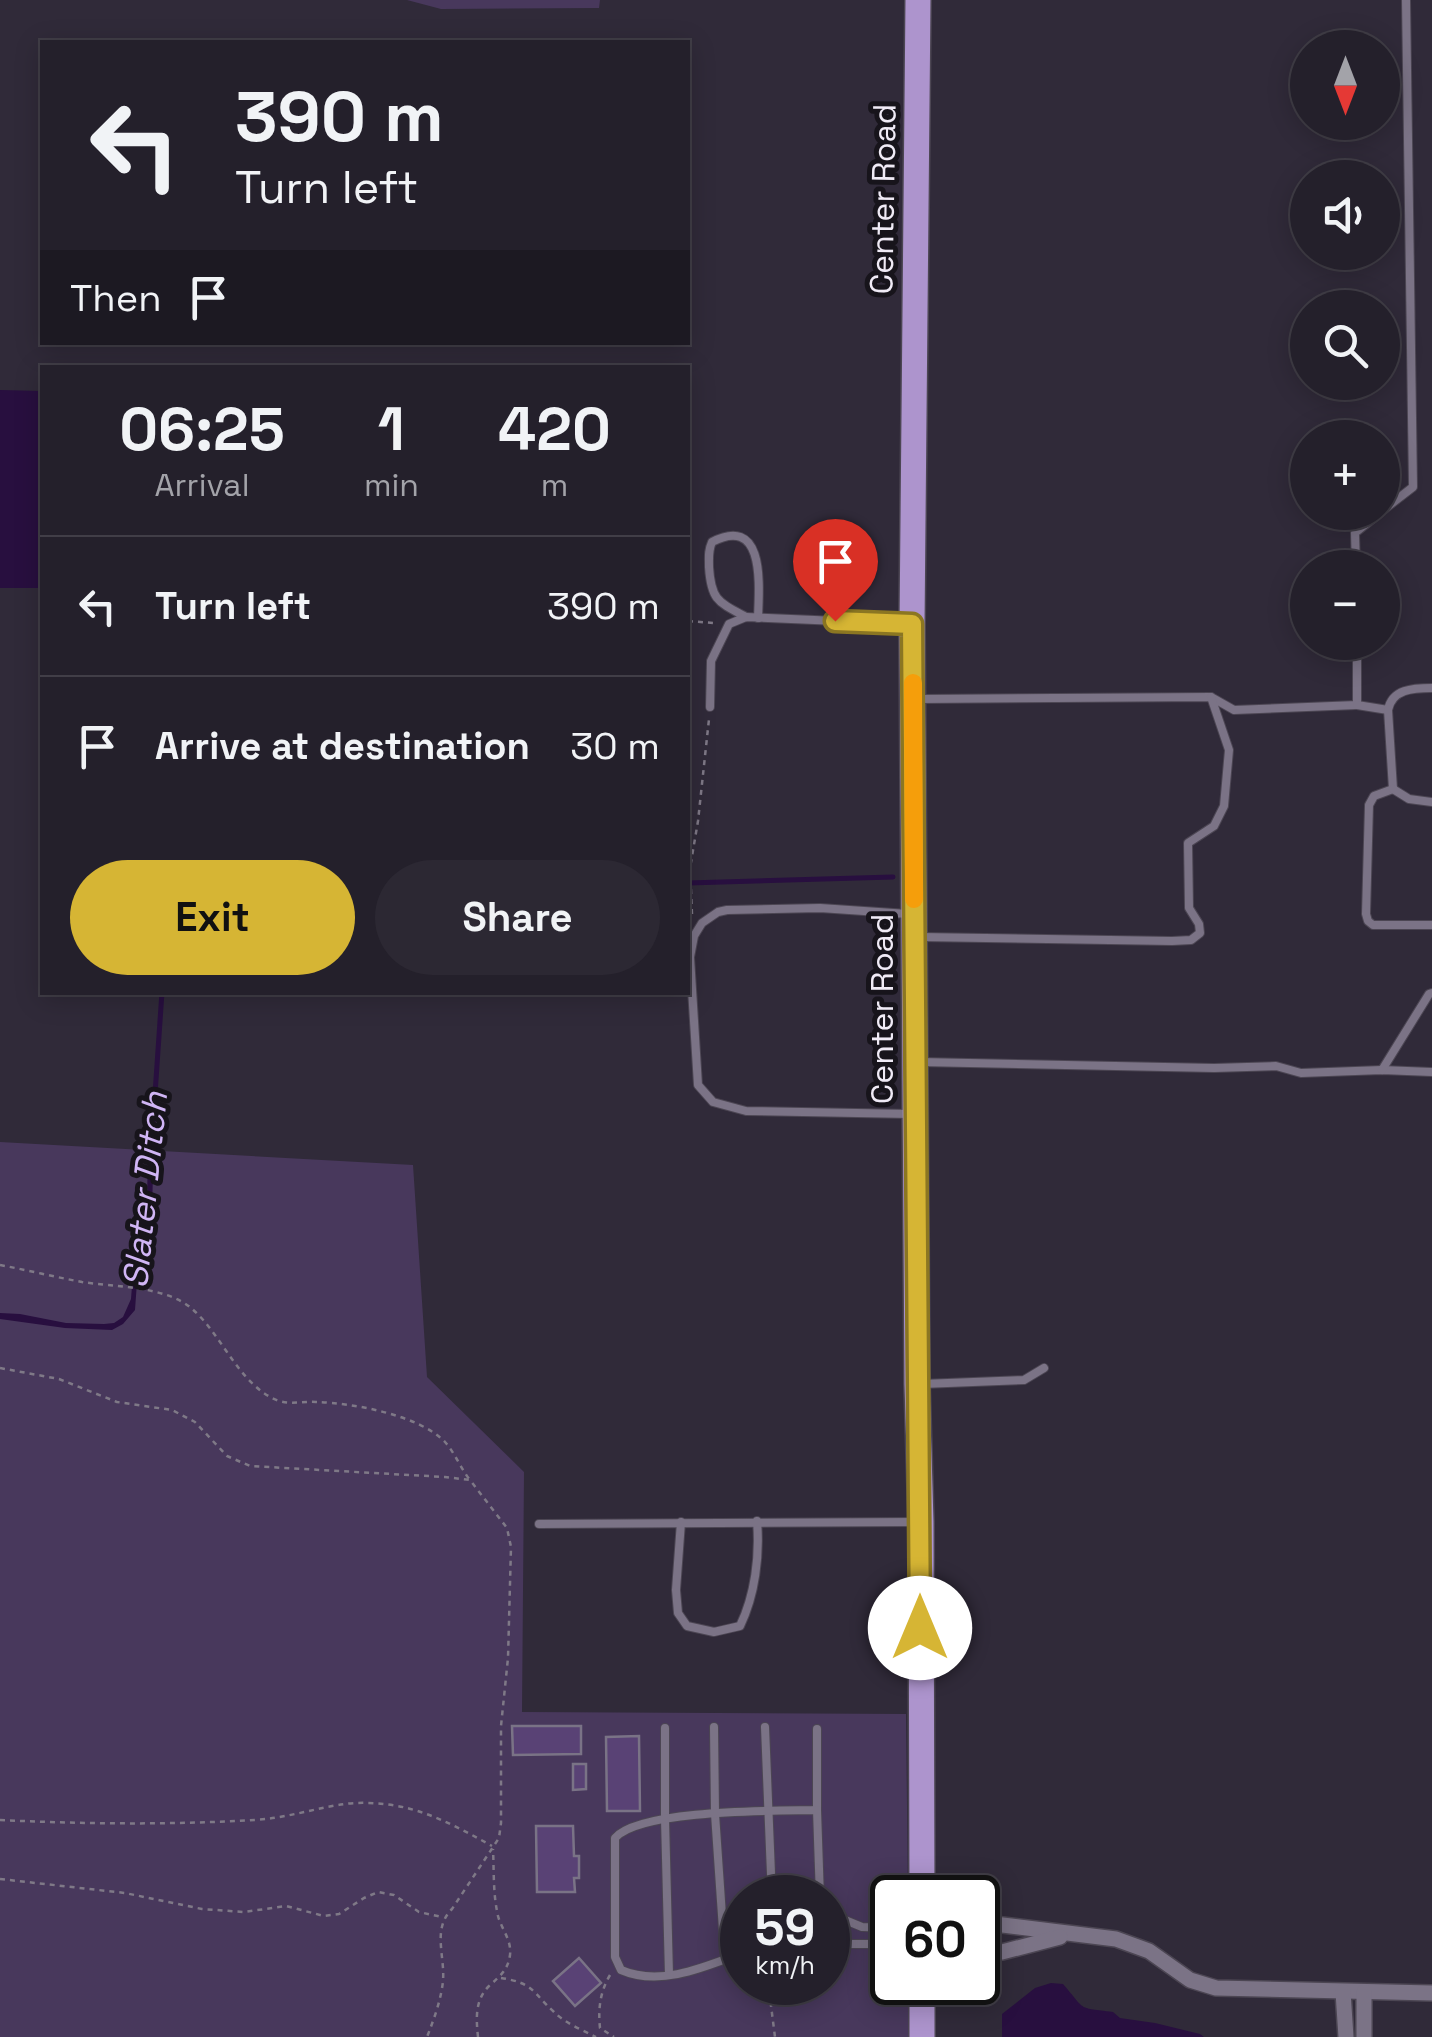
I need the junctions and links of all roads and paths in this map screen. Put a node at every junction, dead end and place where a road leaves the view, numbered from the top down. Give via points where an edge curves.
1 (918, 0) edge
2 (1406, 0) edge
3 (1400, 497) edge
4 (746, 617) junction
5 (758, 618) junction
6 (690, 621) edge
7 (729, 624) junction
8 (912, 624) junction
9 (1357, 660) edge
10 (1432, 688) edge
11 (1212, 696) junction
12 (914, 698) junction
13 (1358, 705) junction
14 (710, 707) joint
15 (1388, 710) junction
16 (1393, 789) junction
17 (1432, 802) edge
18 (691, 897) dead end
19 (1432, 925) edge
20 (914, 926) junction
21 (1432, 993) edge
22 (915, 1062) junction
23 (1382, 1070) junction
24 (1432, 1072) edge
25 (916, 1114) junction
26 (0, 1264) edge
27 (0, 1368) edge
28 (1044, 1368) dead end
29 (917, 1384) junction
30 (470, 1480) junction
31 (681, 1522) junction
32 (758, 1522) junction
33 (921, 1522) junction
34 (538, 1524) dead end
35 (714, 1727) dead end
36 (765, 1727) dead end
37 (665, 1728) dead end
38 (817, 1728) dead end
39 (818, 1810) junction
40 (766, 1811) junction
41 (715, 1814) junction
42 (0, 1820) edge
43 (665, 1820) junction
44 (493, 1847) junction
45 (770, 1875) edge
46 (819, 1875) edge
47 (922, 1875) edge
48 (0, 1878) edge
49 (720, 1886) edge
50 (444, 1918) junction
51 (1000, 1925) edge
52 (1069, 1934) junction
53 (1000, 1952) edge
54 (720, 1961) edge
55 (610, 1974) dead end
56 (669, 1976) junction
57 (499, 1978) junction
58 (1343, 1992) junction
59 (1364, 1992) junction
60 (1432, 1992) edge
61 (771, 2005) edge
62 (922, 2005) edge
63 (427, 2037) edge
64 (478, 2037) edge
65 (596, 2037) edge
66 (614, 2037) edge
67 (775, 2037) edge
68 (922, 2037) edge
69 (1346, 2037) edge
70 (1364, 2037) edge

1 - 8 main road, Center Road
2 - 3 lane via 1413,487
4 - 5 lane
4 - 5 lane via 720,603 710,586 708,551 722,537 753,548 760,574
4 - 7 lane
5 - 8 lane
6 - 7 path
7 - 14 lane via 711,661
8 - 12 main road, Center Road
9 - 13 lane
10 - 15 lane via 1396,694
11 - 12 lane
11 - 13 lane via 1234,710
11 - 20 lane via 1229,750 1224,806 1214,826 1188,843 1189,908 1200,933 1191,940
12 - 20 main road, Center Road
13 - 15 lane
14 - 18 path
15 - 16 lane
16 - 17 lane
16 - 19 lane via 1369,805 1368,921
20 - 22 main road, Center Road
20 - 25 lane via 820,908 728,910 702,922 690,957 698,1084 714,1102 746,1112
21 - 23 lane
22 - 23 lane
22 - 25 main road, Center Road
23 - 24 lane
25 - 29 main road, Center Road
26 - 30 path via 177,1297 274,1399 402,1418 446,1443
27 - 30 path via 58,1379 116,1402 172,1410 195,1422 227,1456 250,1466
28 - 29 lane via 1024,1380
29 - 33 main road, Center Road
30 - 44 path via 507,1528 511,1547 501,1823
31 - 32 lane
31 - 32 lane via 678,1612 687,1626 714,1632 740,1626 750,1606
31 - 34 lane
32 - 33 lane
33 - 47 main road, Center Road
35 - 41 lane
36 - 40 lane
37 - 43 lane
38 - 39 lane
39 - 40 lane
39 - 46 lane
40 - 41 lane
40 - 45 lane
41 - 43 lane
41 - 49 lane
42 - 44 path via 252,1820 368,1803 450,1823
43 - 56 lane
43 - 56 lane via 642,1822 615,1838 615,1956 621,1970 636,1976
44 - 50 path
44 - 57 path via 496,1910 511,1950
48 - 50 path via 202,1909 286,1906 324,1916 378,1892
50 - 63 path via 444,1978
51 - 52 street
52 - 53 street
52 - 58 street via 1132,1944 1216,1988
54 - 56 lane
55 - 66 path via 598,2013 600,2028
57 - 64 path via 479,2001
57 - 65 path via 520,1981 553,2012
58 - 59 street
58 - 69 street
59 - 60 street
59 - 70 street
61 - 67 path
62 - 68 main road

